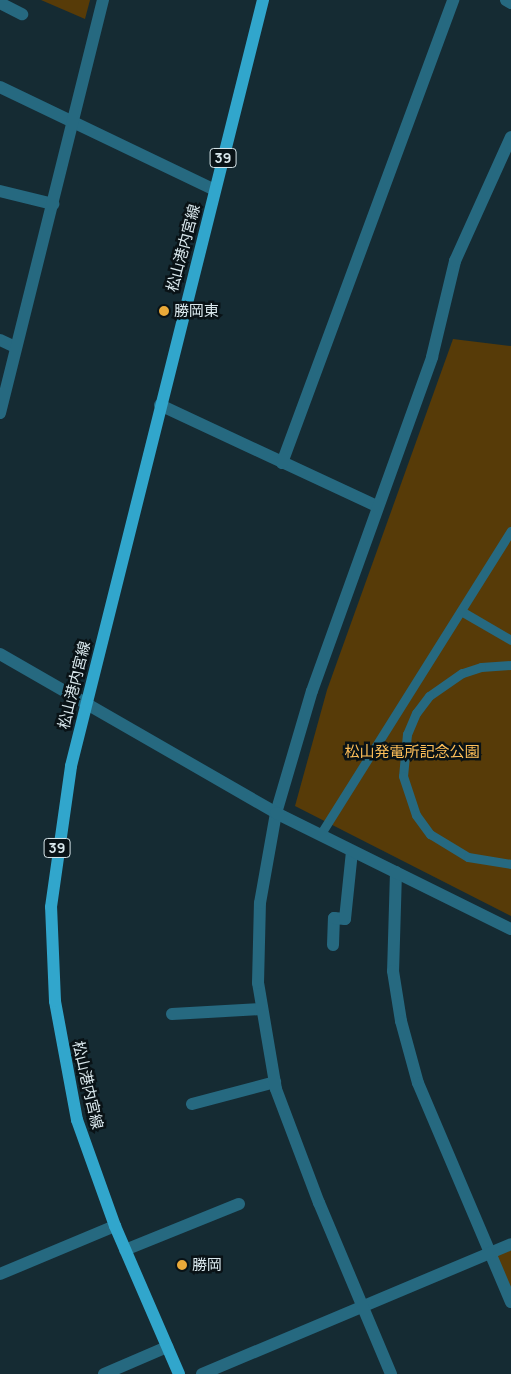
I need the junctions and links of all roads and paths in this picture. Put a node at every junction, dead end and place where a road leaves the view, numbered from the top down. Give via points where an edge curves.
1 (103, 0) edge
2 (263, 0) edge
3 (453, 0) edge
4 (506, 0) edge
5 (511, 3) edge
6 (0, 4) edge
7 (22, 14) dead end
8 (0, 86) edge
9 (74, 122) junction
10 (511, 137) edge
11 (215, 190) junction
12 (0, 191) edge
13 (53, 204) junction
14 (0, 340) edge
15 (15, 347) junction
16 (160, 405) junction
17 (0, 413) edge
18 (282, 463) junction
19 (377, 506) junction
20 (511, 531) edge
21 (461, 610) junction
22 (511, 640) edge
23 (0, 654) edge
24 (511, 666) edge
25 (86, 703) junction
26 (400, 704) junction
27 (416, 713) junction
28 (276, 813) junction
29 (320, 835) junction
30 (352, 850) junction
31 (511, 864) edge
32 (396, 872) junction
33 (511, 929) edge
34 (333, 945) dead end
35 (262, 1009) junction
36 (172, 1014) dead end
37 (275, 1082) junction
38 (192, 1104) dead end
39 (239, 1204) dead end
40 (115, 1226) junction
41 (511, 1244) edge
42 (125, 1250) junction
43 (491, 1253) junction
44 (0, 1274) edge
45 (511, 1302) edge
46 (363, 1306) junction
47 (167, 1347) junction
48 (104, 1374) edge
49 (179, 1374) edge
50 (202, 1374) edge
51 (391, 1374) edge

1 - 9 street
2 - 11 main road, 松山港内宮線 / 39
3 - 18 street
4 - 5 street
6 - 7 street
8 - 9 street
9 - 11 street
9 - 13 street
10 - 19 street via 455,261 432,357
11 - 16 main road, 松山港内宮線 / 39
12 - 13 street
13 - 15 street
14 - 15 street
15 - 17 street
16 - 18 street
16 - 25 main road, 松山港内宮線 / 39
18 - 19 street
19 - 28 street via 312,690
20 - 21 lane
21 - 22 lane
21 - 26 lane
23 - 25 street
24 - 27 lane via 481,667 462,673 429,696
25 - 28 street
25 - 40 main road, 松山港内宮線 / 39 via 71,766 57,851 51,907 52,957 55,1001 77,1120
26 - 27 lane
26 - 29 lane
27 - 31 lane via 408,734 403,776 416,815 430,834 448,847 490,863
28 - 29 street
28 - 35 street via 260,903 258,983
29 - 30 street
30 - 32 street
30 - 34 street via 345,919 334,918
32 - 33 street
32 - 43 street via 393,971 401,1021 418,1083
35 - 36 street
35 - 37 street
37 - 38 street
37 - 46 street via 319,1203
39 - 42 street
40 - 42 main road, 松山港内宮線 / 39
40 - 44 street
41 - 43 street
42 - 47 main road, 松山港内宮線 / 39
43 - 45 street
43 - 46 street
46 - 50 street
46 - 51 street
47 - 48 street
47 - 49 main road, 松山港内宮線 / 39

